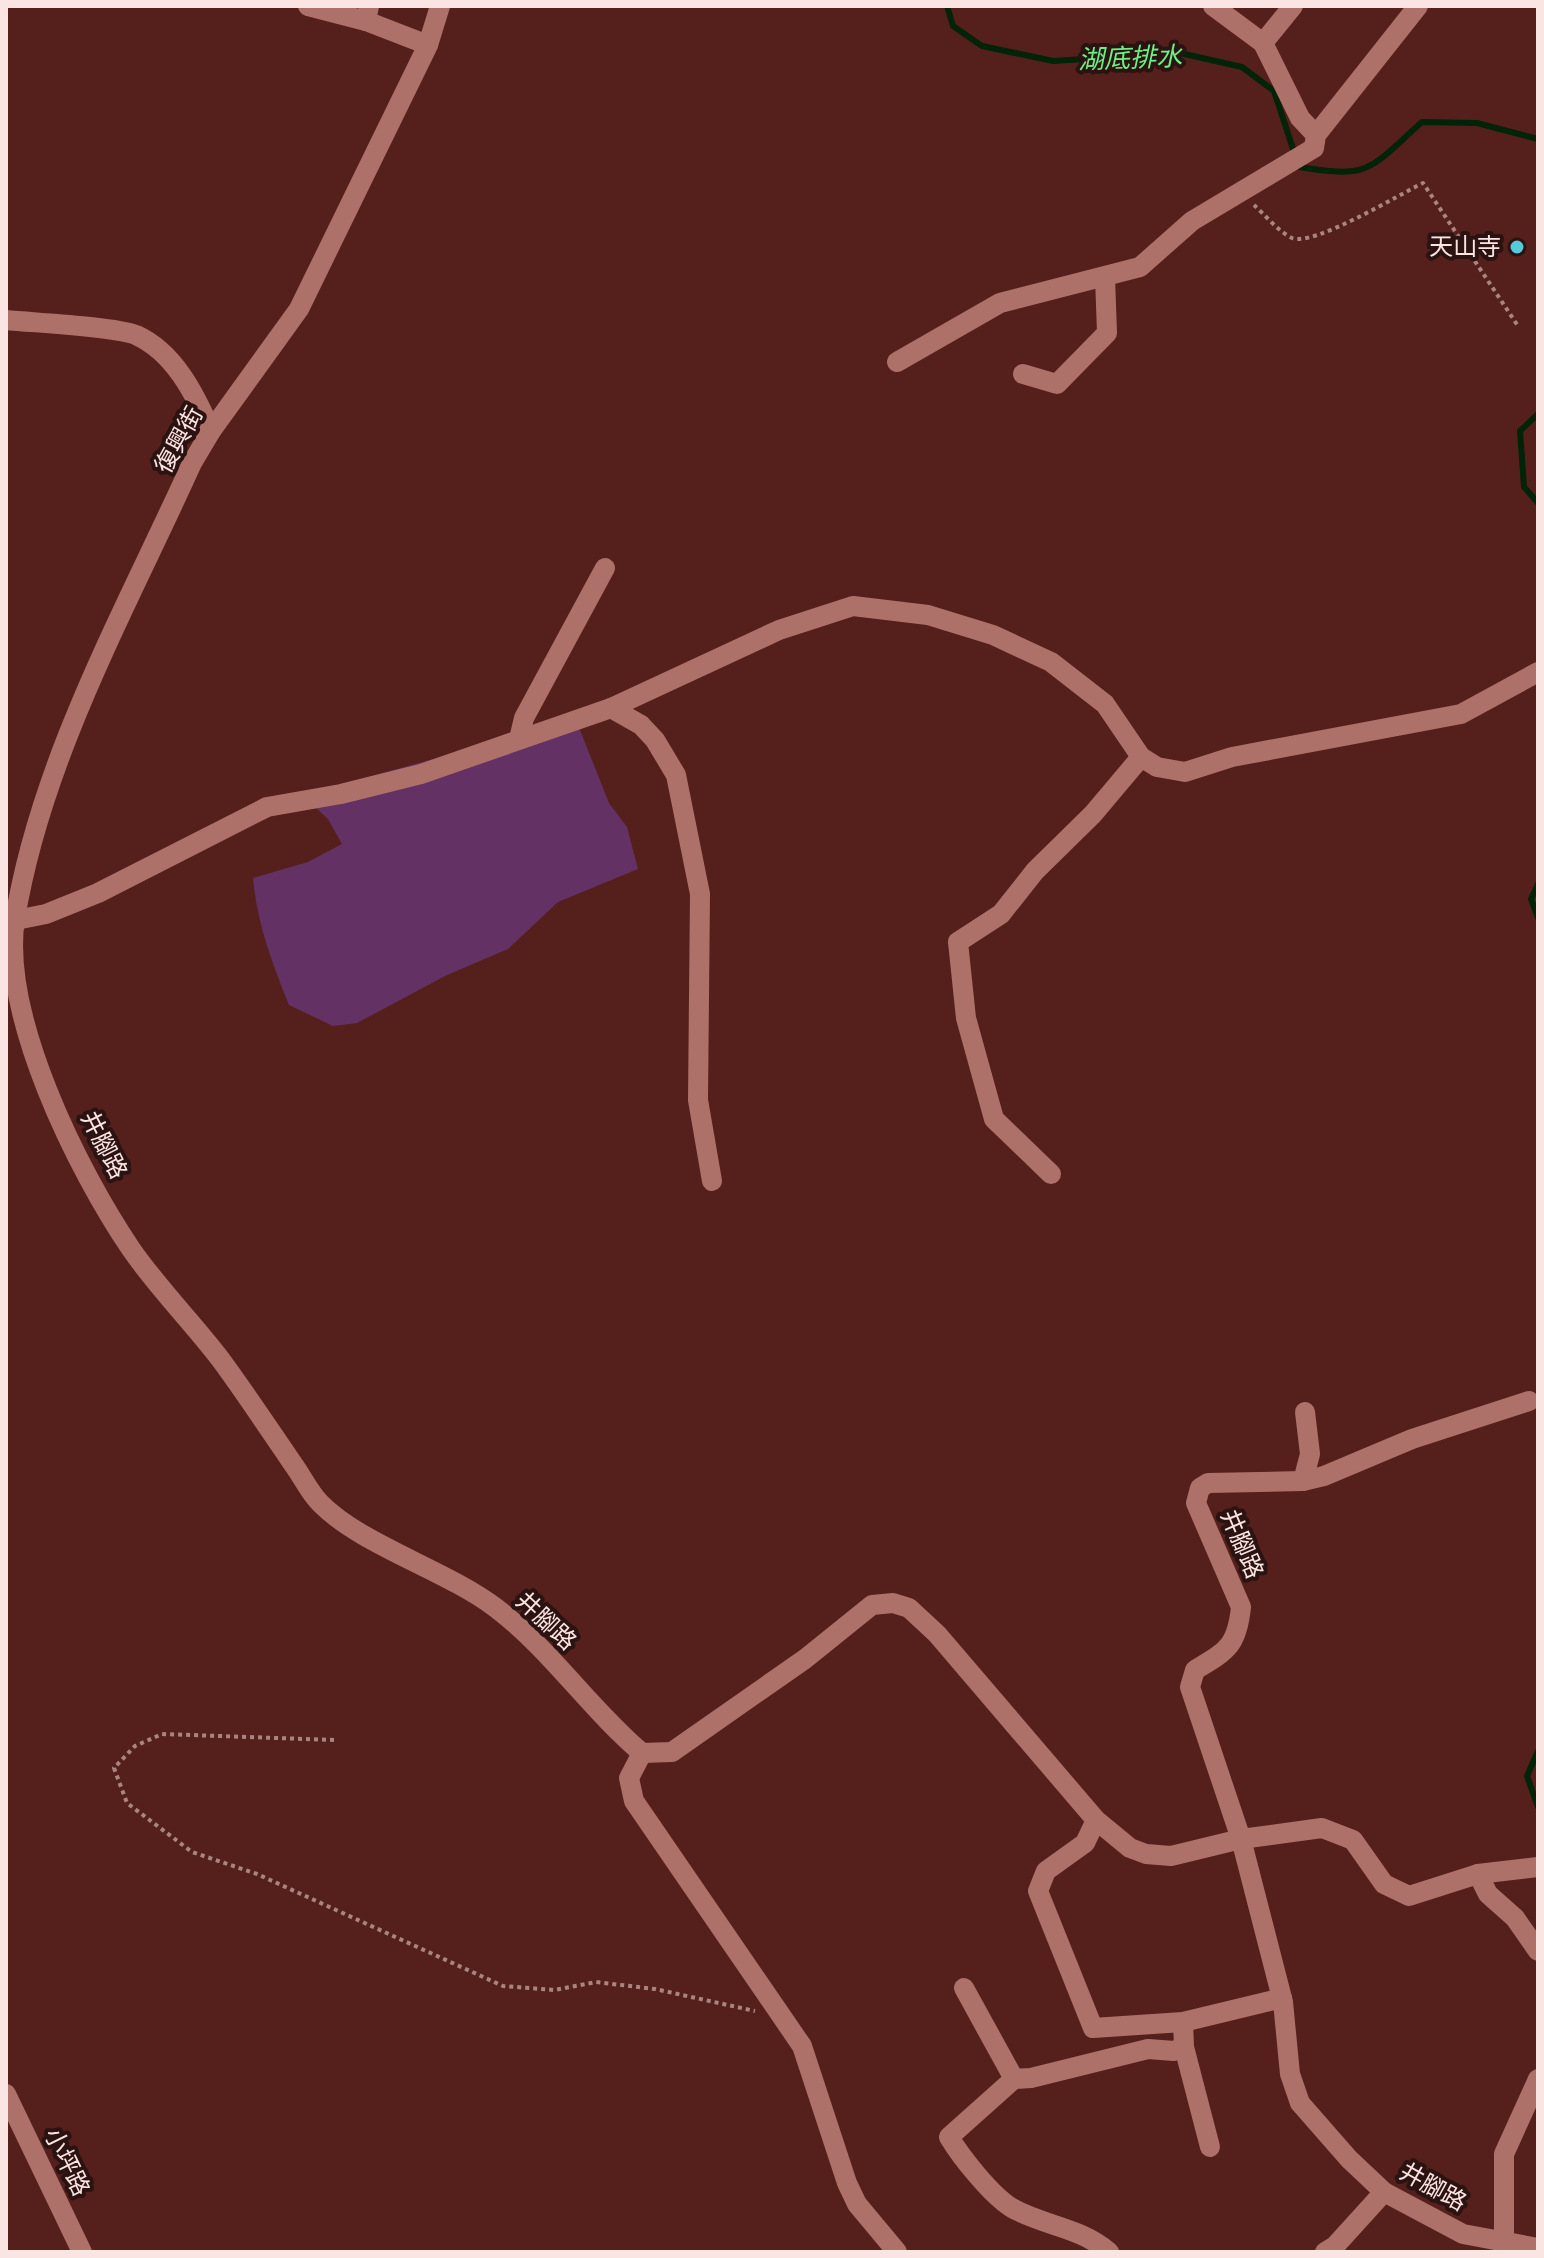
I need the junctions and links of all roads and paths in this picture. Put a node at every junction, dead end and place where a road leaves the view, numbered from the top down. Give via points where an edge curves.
1 (308, 6) edge
2 (440, 6) edge
3 (1293, 6) edge
4 (1418, 6) edge
5 (1218, 7) edge
6 (368, 14) edge
7 (1263, 43) junction
8 (428, 45) junction
9 (1315, 141) junction
10 (1239, 193) junction
11 (1105, 277) junction
12 (6, 320) edge
13 (1518, 326) dead end
14 (897, 362) dead end
15 (1023, 374) dead end
16 (211, 431) junction
17 (605, 568) dead end
18 (1538, 672) edge
19 (611, 708) junction
20 (519, 739) junction
21 (1141, 757) junction
22 (10, 922) edge
23 (1051, 1174) dead end
24 (712, 1181) dead end
25 (1529, 1401) dead end
26 (1305, 1412) dead end
27 (1303, 1481) junction
28 (334, 1740) dead end
29 (642, 1753) junction
30 (1096, 1820) junction
31 (1241, 1839) junction
32 (1538, 1867) edge
33 (1478, 1874) junction
34 (1538, 1951) edge
35 (964, 1988) dead end
36 (1282, 1998) junction
37 (781, 2015) junction
38 (1183, 2022) junction
39 (1184, 2047) junction
40 (1014, 2079) junction
41 (1538, 2079) edge
42 (6, 2094) edge
43 (1210, 2147) dead end
44 (1384, 2192) junction
45 (1504, 2240) junction
46 (1538, 2248) edge
47 (1332, 2250) edge
48 (82, 2252) edge
49 (897, 2252) edge
50 (1109, 2252) edge

1 - 6 street
2 - 8 street, 復興街
3 - 7 street
4 - 9 street
5 - 7 street
6 - 8 street
7 - 9 street
8 - 16 street, 復興街 via 299,309
9 - 10 street
10 - 11 street via 1192,221 1140,267
10 - 13 path via 1292,238 1303,239 1423,183
11 - 14 street via 1000,303
11 - 15 street via 1107,333 1057,384
12 - 16 street via 134,334 169,357
16 - 22 street, 復興街 via 79,713
17 - 20 street via 524,718
18 - 21 street via 1461,714 1232,757 1185,772 1157,767
19 - 20 street
19 - 21 street via 779,630 853,606 928,615 993,635 1051,662 1105,704
19 - 24 street via 641,725 676,775 700,894 698,1100
20 - 22 street via 421,774 267,807 98,893
21 - 23 street via 1001,914 958,942 966,1018 994,1119
22 - 29 street, 井腳路 via 18,994 39,1072 85,1168 131,1249 221,1361 318,1501 495,1608
25 - 27 street, 井腳路
26 - 27 street via 1310,1454
27 - 31 street, 井腳路 via 1208,1483 1196,1495 1241,1607 1228,1650 1195,1670 1190,1687
28 - 37 path via 162,1734 135,1746 114,1768 127,1803 192,1852 257,1874 503,1986 554,1990 596,1982
29 - 30 street via 672,1752 872,1605 893,1603 909,1608 937,1634
29 - 37 street via 629,1778 634,1801
30 - 31 street via 1146,1854 1171,1856
30 - 38 street via 1085,1843 1046,1871 1038,1891 1093,2028
31 - 33 street via 1322,1828 1335,1831 1353,1840 1384,1884 1409,1896
31 - 36 street, 井腳路
32 - 33 street
33 - 34 street via 1488,1894 1515,1918
35 - 40 street
36 - 38 street
36 - 44 street, 井腳路 via 1290,2074 1300,2103
37 - 49 street via 802,2046 857,2204
38 - 39 street
39 - 40 street via 1148,2049
39 - 43 street
40 - 50 street via 949,2137 960,2156 1010,2207 1092,2237
41 - 45 street via 1504,2154
42 - 48 street, 小坪路
44 - 45 street, 井腳路 via 1463,2234
44 - 47 street
45 - 46 street, 井腳路

